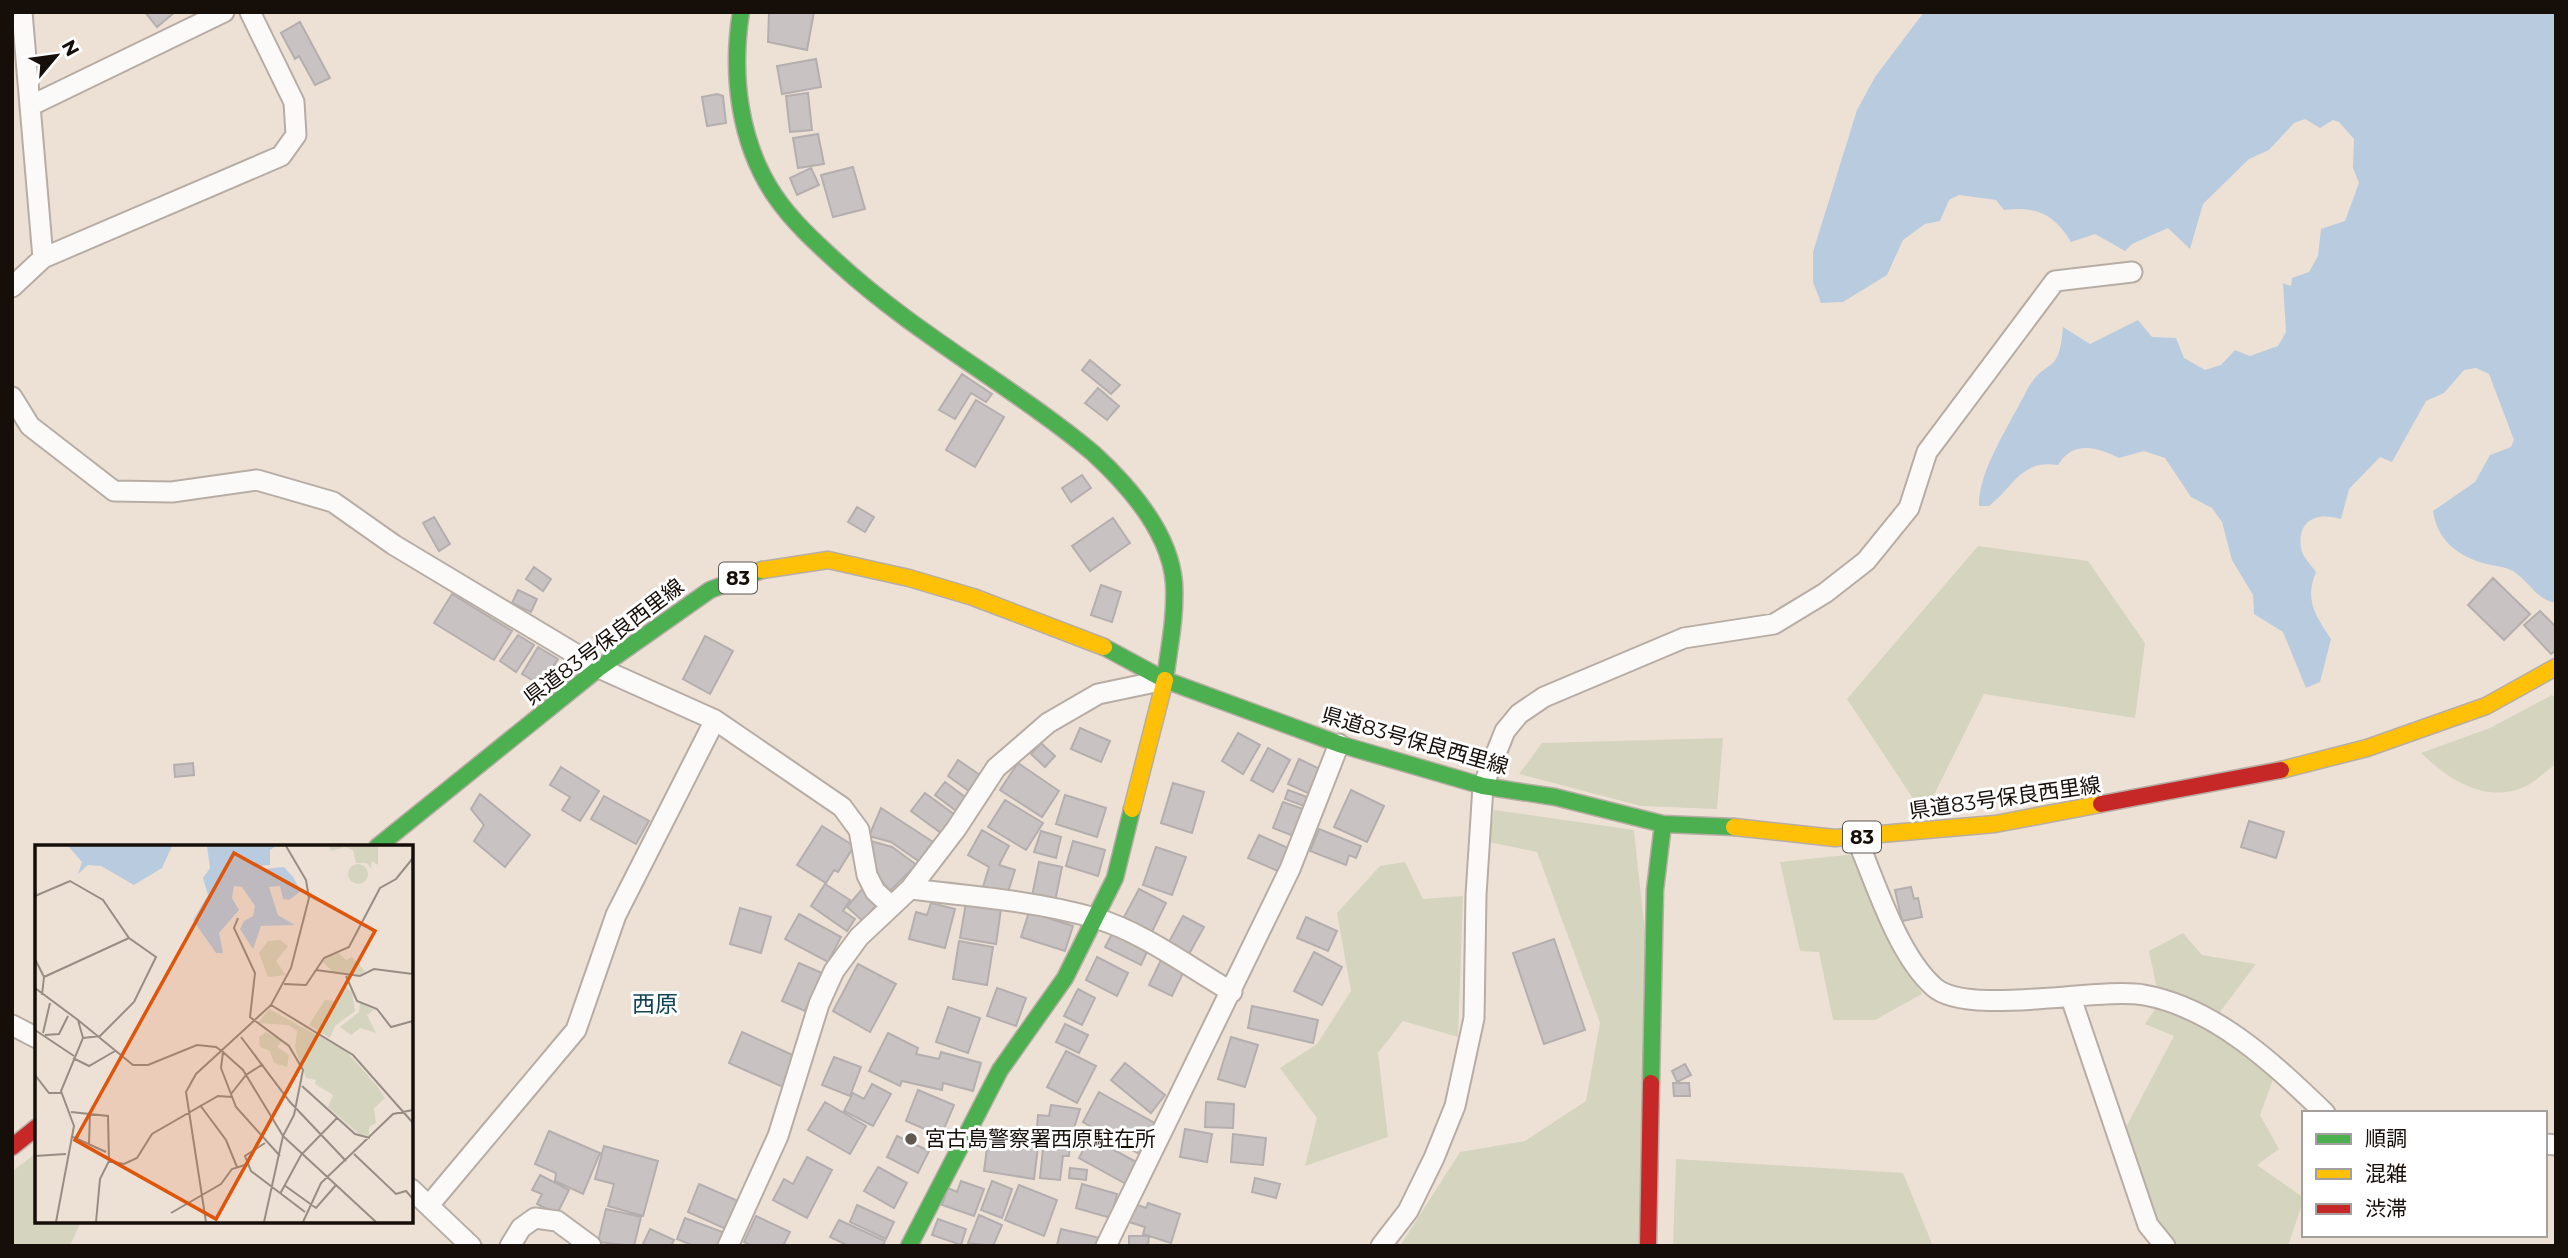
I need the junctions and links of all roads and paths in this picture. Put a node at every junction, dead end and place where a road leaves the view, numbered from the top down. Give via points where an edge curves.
1 (22, 12) edge
2 (224, 12) edge
3 (250, 12) edge
4 (741, 12) edge
5 (30, 106) junction
6 (43, 258) junction
7 (2132, 272) dead end
8 (12, 287) edge
9 (12, 397) edge
10 (2556, 667) edge
11 (599, 668) junction
12 (1165, 680) junction
13 (715, 720) junction
14 (1339, 744) junction
15 (1483, 786) junction
16 (1663, 824) junction
17 (1856, 837) junction
18 (379, 845) edge
19 (910, 888) junction
20 (891, 906) junction
21 (1096, 918) junction
22 (1232, 992) junction
23 (2071, 998) junction
24 (12, 1025) edge
25 (35, 1037) edge
26 (2323, 1111) edge
27 (35, 1128) edge
28 (12, 1147) edge
29 (413, 1191) edge
30 (430, 1204) junction
31 (2148, 1225) junction
32 (471, 1246) edge
33 (510, 1246) edge
34 (591, 1246) edge
35 (728, 1246) edge
36 (909, 1246) edge
37 (1106, 1246) edge
38 (1381, 1246) edge
39 (1648, 1246) edge
40 (2146, 1246) edge
41 (2165, 1246) edge

1 - 5 street
2 - 5 street
3 - 6 street via 294,102 296,135 281,156
4 - 12 main road via 736,32 739,113 758,164 788,215 863,286 1087,445 1148,512 1172,569 1173,611
5 - 6 street
6 - 8 street
7 - 15 street via 2055,281 1927,452 1909,508 1856,569 1774,624 1684,638 1544,697 1519,714 1505,731
9 - 11 street via 30,426 114,491 172,492 257,480 333,502 394,545
10 - 17 main road, 県道83号保良西里線 / 83 via 2486,706 2306,765 1995,824
11 - 12 main road, 県道83号保良西里線 / 83 via 710,590 751,572 828,560 973,597 1113,650
11 - 13 street
11 - 18 main road, 県道83号保良西里線 / 83
12 - 14 main road, 県道83号保良西里線 / 83
12 - 19 street via 1098,694 1048,723 996,768 956,830
12 - 21 main road via 1115,878
13 - 20 street via 842,807 859,830 867,875
13 - 30 street via 616,915 576,1030
14 - 15 main road, 県道83号保良西里線 / 83
14 - 22 street via 1290,869
15 - 16 main road, 県道83号保良西里線 / 83 via 1555,797
15 - 38 street via 1474,1018 1455,1106 1408,1211
16 - 17 main road, 県道83号保良西里線 / 83
16 - 39 main road via 1655,890
17 - 23 street via 1911,959 1936,989 1959,998
19 - 20 street
19 - 21 street
20 - 35 street via 859,937 834,971 805,1045 778,1136
21 - 22 street
21 - 36 main road via 1065,978 1000,1070
22 - 37 street
23 - 26 street via 2099,992 2146,996 2188,1010 2266,1056
23 - 31 street
24 - 25 street
27 - 28 main road
29 - 30 street
30 - 32 street
31 - 40 street
31 - 41 street
33 - 34 street via 521,1228 535,1218 557,1221

